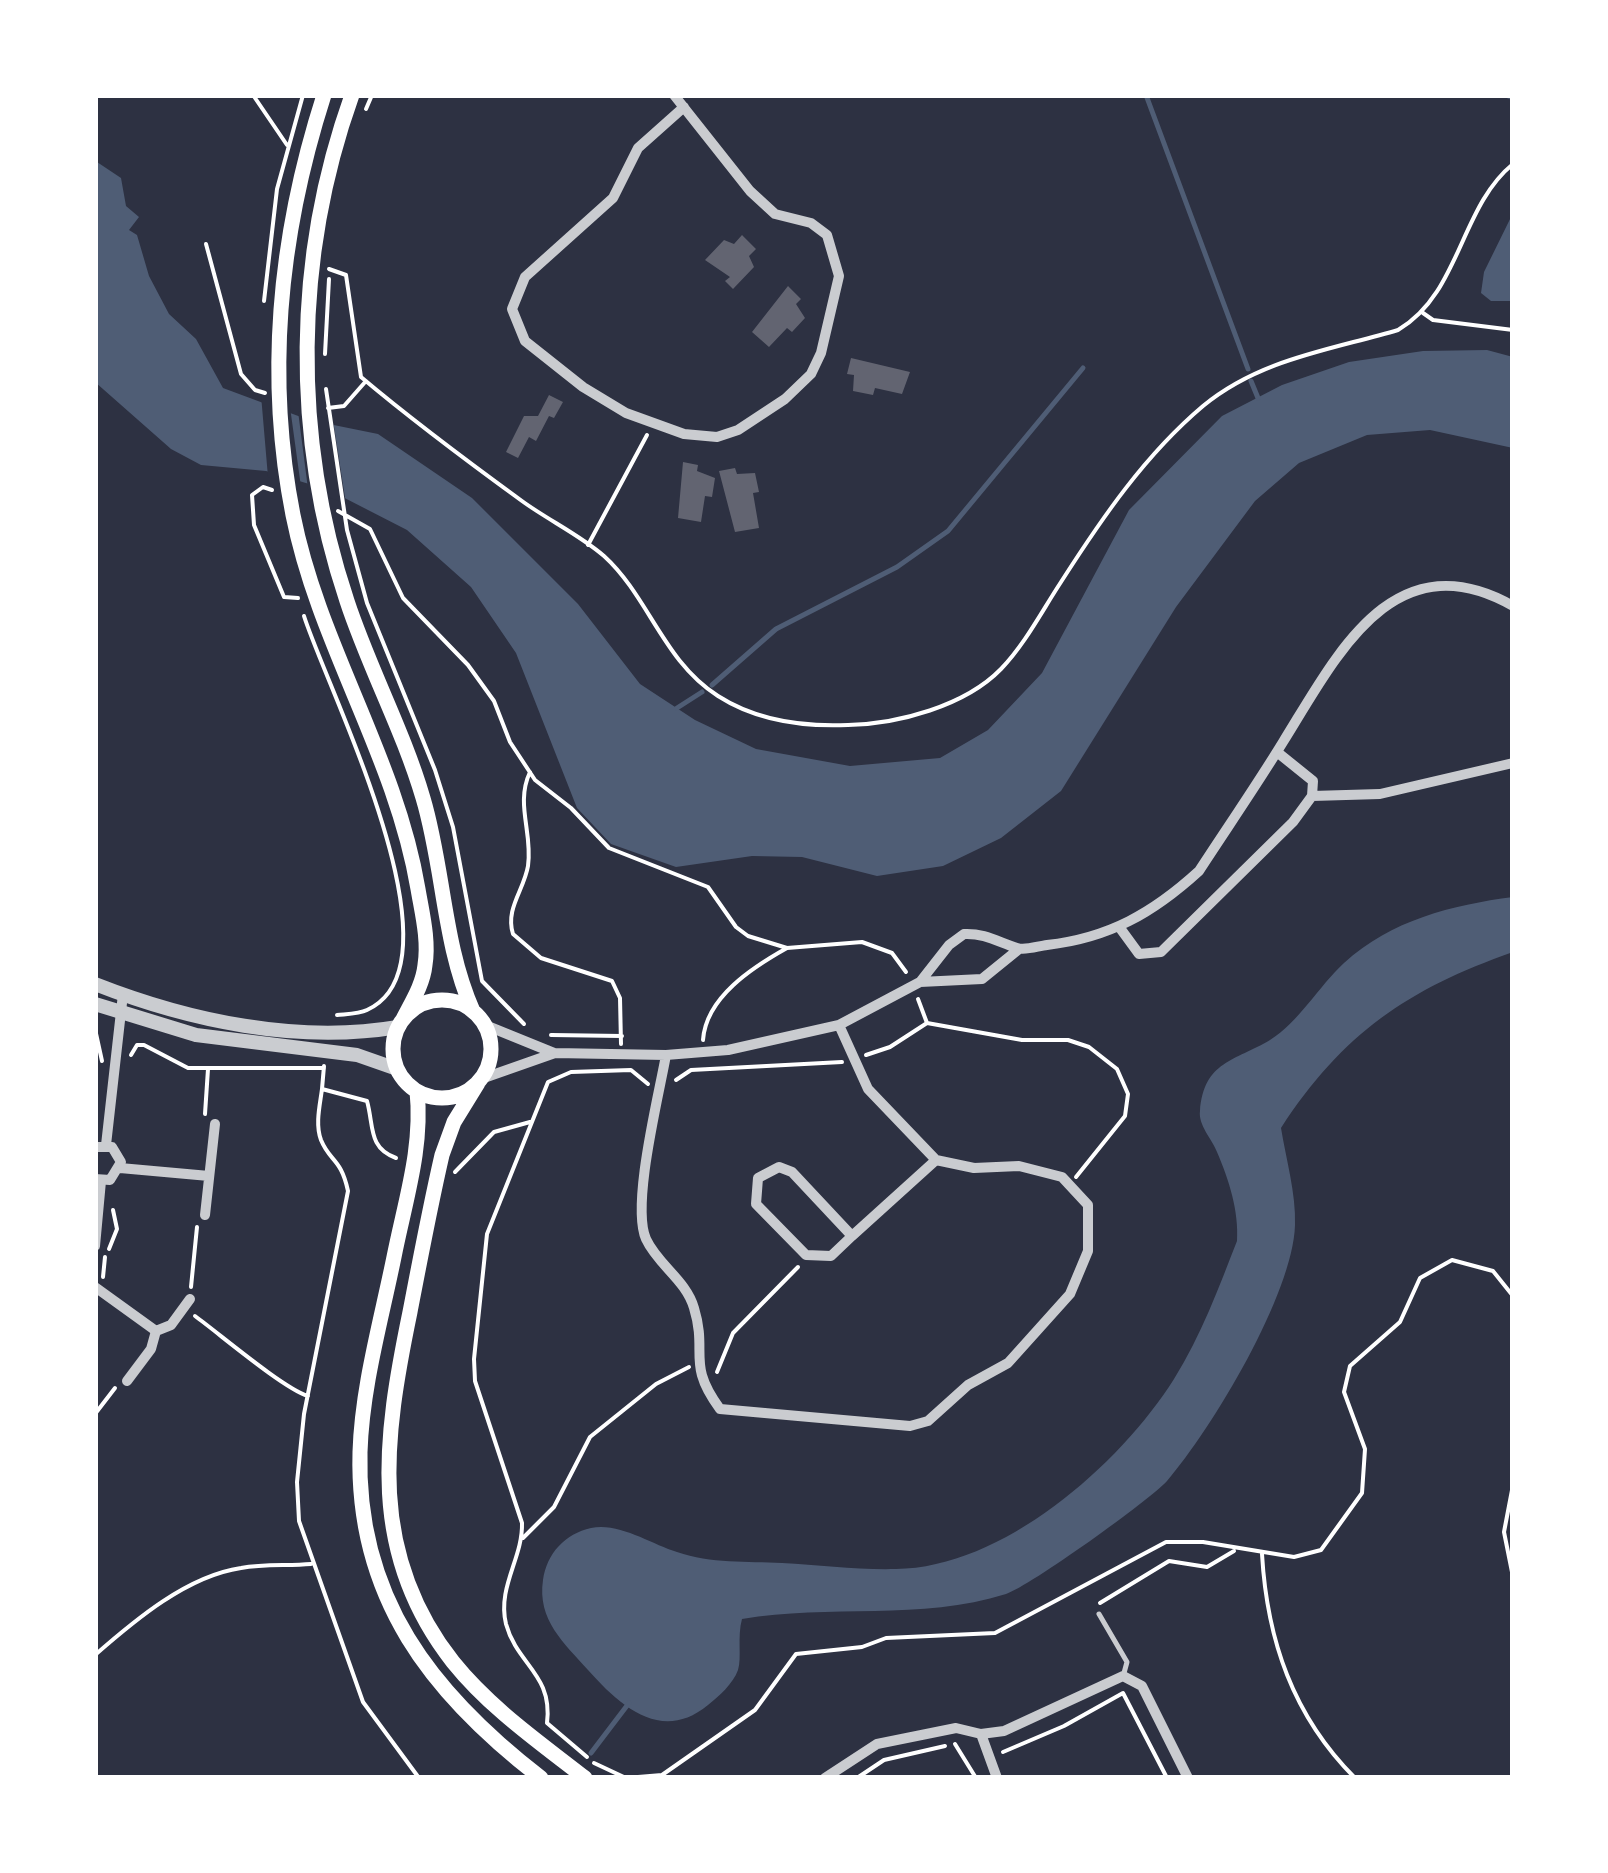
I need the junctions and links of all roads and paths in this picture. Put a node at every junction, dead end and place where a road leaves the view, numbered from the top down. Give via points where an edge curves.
1 (253, 95) edge
2 (303, 95) edge
3 (324, 95) edge
4 (352, 95) edge
5 (372, 95) edge
6 (674, 95) edge
7 (684, 107) junction
8 (363, 117) dead end
9 (1513, 164) edge
10 (332, 255) dead end
11 (330, 269) junction
12 (1422, 312) junction
13 (1513, 330) edge
14 (326, 366) dead end
15 (326, 378) dead end
16 (653, 424) junction
17 (281, 492) dead end
18 (329, 516) junction
19 (346, 530) dead end
20 (588, 545) junction
21 (294, 586) dead end
22 (298, 598) junction
23 (1513, 606) edge
24 (1277, 752) junction
25 (1513, 763) edge
26 (530, 772) junction
27 (1312, 796) junction
28 (469, 922) dead end
29 (1120, 928) junction
30 (787, 948) junction
31 (1018, 950) junction
32 (95, 984) edge
33 (916, 984) junction
34 (123, 994) junction
35 (95, 1004) edge
36 (474, 1011) junction
37 (120, 1014) junction
38 (328, 1016) dead end
39 (926, 1023) junction
40 (400, 1024) junction
41 (839, 1024) junction
42 (525, 1025) dead end
43 (485, 1026) junction
44 (95, 1030) edge
45 (543, 1034) dead end
46 (622, 1036) junction
47 (703, 1052) junction
48 (555, 1053) junction
49 (621, 1054) junction
50 (666, 1055) junction
51 (854, 1057) junction
52 (100, 1061) dead end
53 (129, 1063) dead end
54 (208, 1069) junction
55 (397, 1069) junction
56 (703, 1069) junction
57 (621, 1070) junction
58 (479, 1081) junction
59 (661, 1084) junction
60 (322, 1089) junction
61 (417, 1091) junction
62 (530, 1122) junction
63 (214, 1124) joint
64 (100, 1146) edge
65 (396, 1158) dead end
66 (936, 1160) junction
67 (120, 1168) junction
68 (454, 1172) dead end
69 (209, 1176) junction
70 (98, 1180) edge
71 (1069, 1185) junction
72 (115, 1197) dead end
73 (205, 1215) joint
74 (852, 1236) junction
75 (95, 1246) edge
76 (806, 1255) junction
77 (98, 1285) edge
78 (1513, 1296) edge
79 (187, 1303) junction
80 (156, 1331) junction
81 (699, 1367) junction
82 (127, 1381) joint
83 (699, 1381) junction
84 (308, 1396) junction
85 (95, 1414) edge
86 (1513, 1485) edge
87 (522, 1540) junction
88 (1235, 1550) junction
89 (1262, 1554) junction
90 (311, 1564) junction
91 (1513, 1577) edge
92 (1084, 1612) dead end
93 (1099, 1614) dead end
94 (95, 1655) edge
95 (1125, 1677) junction
96 (981, 1734) junction
97 (1002, 1761) dead end
98 (666, 1775) edge
99 (419, 1778) edge
100 (542, 1778) edge
101 (584, 1778) edge
102 (626, 1778) edge
103 (825, 1778) edge
104 (857, 1778) edge
105 (976, 1778) edge
106 (997, 1778) edge
107 (1167, 1778) edge
108 (1188, 1778) edge
109 (1355, 1778) edge

1 - 2 path via 288,145
3 - 40 main road via 294,204 278,366 294,519 326,624 394,787 414,861 426,964
4 - 18 main road via 318,224 309,295 307,374
5 - 8 path
6 - 7 street
7 - 16 street via 638,148 613,198 525,277 513,298 514,321 525,341 602,400
7 - 16 street via 750,191 776,214 812,223 827,235 838,276 816,364 785,399 738,430 716,436
9 - 12 path via 1494,184
10 - 11 path
11 - 14 path
11 - 20 path via 346,275 360,377
12 - 13 path via 1433,320
12 - 20 path via 1398,330 1280,362 1207,403 1134,478 1000,670 915,714 834,726 746,711 686,670 625,581
15 - 19 path
16 - 20 path
17 - 22 path via 254,491 250,506 284,597
18 - 26 path via 370,529 403,598 468,665
18 - 36 main road via 353,618 424,801 454,959
21 - 22 path
22 - 38 path via 374,795 395,874 404,954 381,1001 366,1012
23 - 24 street via 1450,586 1386,604 1338,656
24 - 27 street via 1310,776
24 - 29 street via 1198,871 1167,900
25 - 27 street via 1380,794
26 - 30 path via 609,848 708,887 736,927
26 - 46 path via 522,800 530,850 511,913 512,934 541,958 612,981
27 - 29 street via 1161,952 1139,954
28 - 42 path via 482,982
29 - 31 street via 1086,941
30 - 33 path via 880,946
30 - 47 path via 754,967 714,1006
31 - 33 street via 982,980
31 - 33 street via 964,934
32 - 34 street
33 - 39 path
33 - 41 street
34 - 37 street
34 - 40 street via 264,1027 342,1034
35 - 37 street
36 - 40 main road via 436,1000
36 - 43 main road
37 - 55 street via 196,1034 356,1055
37 - 64 street
39 - 51 path via 890,1046
39 - 71 path via 1022,1040 1068,1040 1117,1069 1128,1094 1126,1116
40 - 55 main road via 393,1046
41 - 47 street
41 - 51 street
43 - 48 street
43 - 58 main road via 491,1050
44 - 52 path
45 - 46 path
46 - 49 path
47 - 50 street
47 - 56 path
48 - 49 street
48 - 58 street
49 - 50 street
49 - 57 path
50 - 59 street
51 - 56 path
51 - 66 street via 868,1089
53 - 54 path via 133,1048 144,1045 180,1066
54 - 60 path via 324,1065
54 - 63 path via 205,1115
55 - 61 main road
56 - 59 path
57 - 59 path via 637,1072 645,1084
57 - 62 path via 560,1074 543,1088
58 - 61 main road via 452,1097
58 - 101 main road via 442,1155 394,1388 386,1449 394,1535 423,1614 453,1662 494,1706
59 - 81 street via 641,1205 644,1236 690,1293
60 - 65 path via 366,1101 372,1138
60 - 84 path via 322,1142 342,1164 348,1191
61 - 100 main road via 418,1146 363,1418 362,1510 374,1566 411,1648 473,1723
62 - 68 path via 494,1132
62 - 87 path via 482,1252 474,1358 522,1515
63 - 69 street
64 - 67 street via 116,1151
66 - 71 street via 974,1168 1020,1166
66 - 74 street
67 - 69 street
67 - 70 street via 110,1180
69 - 73 street
70 - 75 street
71 - 83 street via 1088,1205 1088,1251 1070,1294 1008,1363 968,1384 928,1421 910,1426 720,1409
72 - 77 path via 116,1236
73 - 79 path via 196,1230
74 - 76 street via 831,1256
74 - 76 street via 792,1172 766,1170 754,1191 756,1204
76 - 83 path via 732,1333 717,1372
77 - 80 street
78 - 89 path via 1480,1264 1452,1260 1420,1278 1400,1322 1362,1352 1345,1377 1345,1402 1365,1449 1356,1505 1312,1554
79 - 80 street via 171,1325
79 - 84 path via 288,1390
80 - 82 street
81 - 83 street
81 - 87 path via 656,1384 590,1436 554,1507
82 - 85 path via 120,1381
84 - 90 path via 297,1492
86 - 91 path via 1504,1532
87 - 102 path via 506,1581 505,1622 546,1691 547,1722 593,1762
88 - 89 path
88 - 92 path via 1207,1567 1169,1561
88 - 98 path via 1184,1540 1151,1547 995,1633 886,1638 796,1654 755,1710
89 - 109 path via 1264,1599 1282,1668 1325,1746
90 - 94 path via 239,1568 209,1578 148,1612
90 - 99 path via 363,1702
93 - 95 lane via 1127,1662
95 - 96 street via 1004,1732
95 - 108 street via 1142,1686
96 - 103 street via 956,1728 890,1741
96 - 106 street
97 - 107 path via 1004,1751 1122,1694
98 - 102 path
104 - 105 path via 884,1760 956,1744

